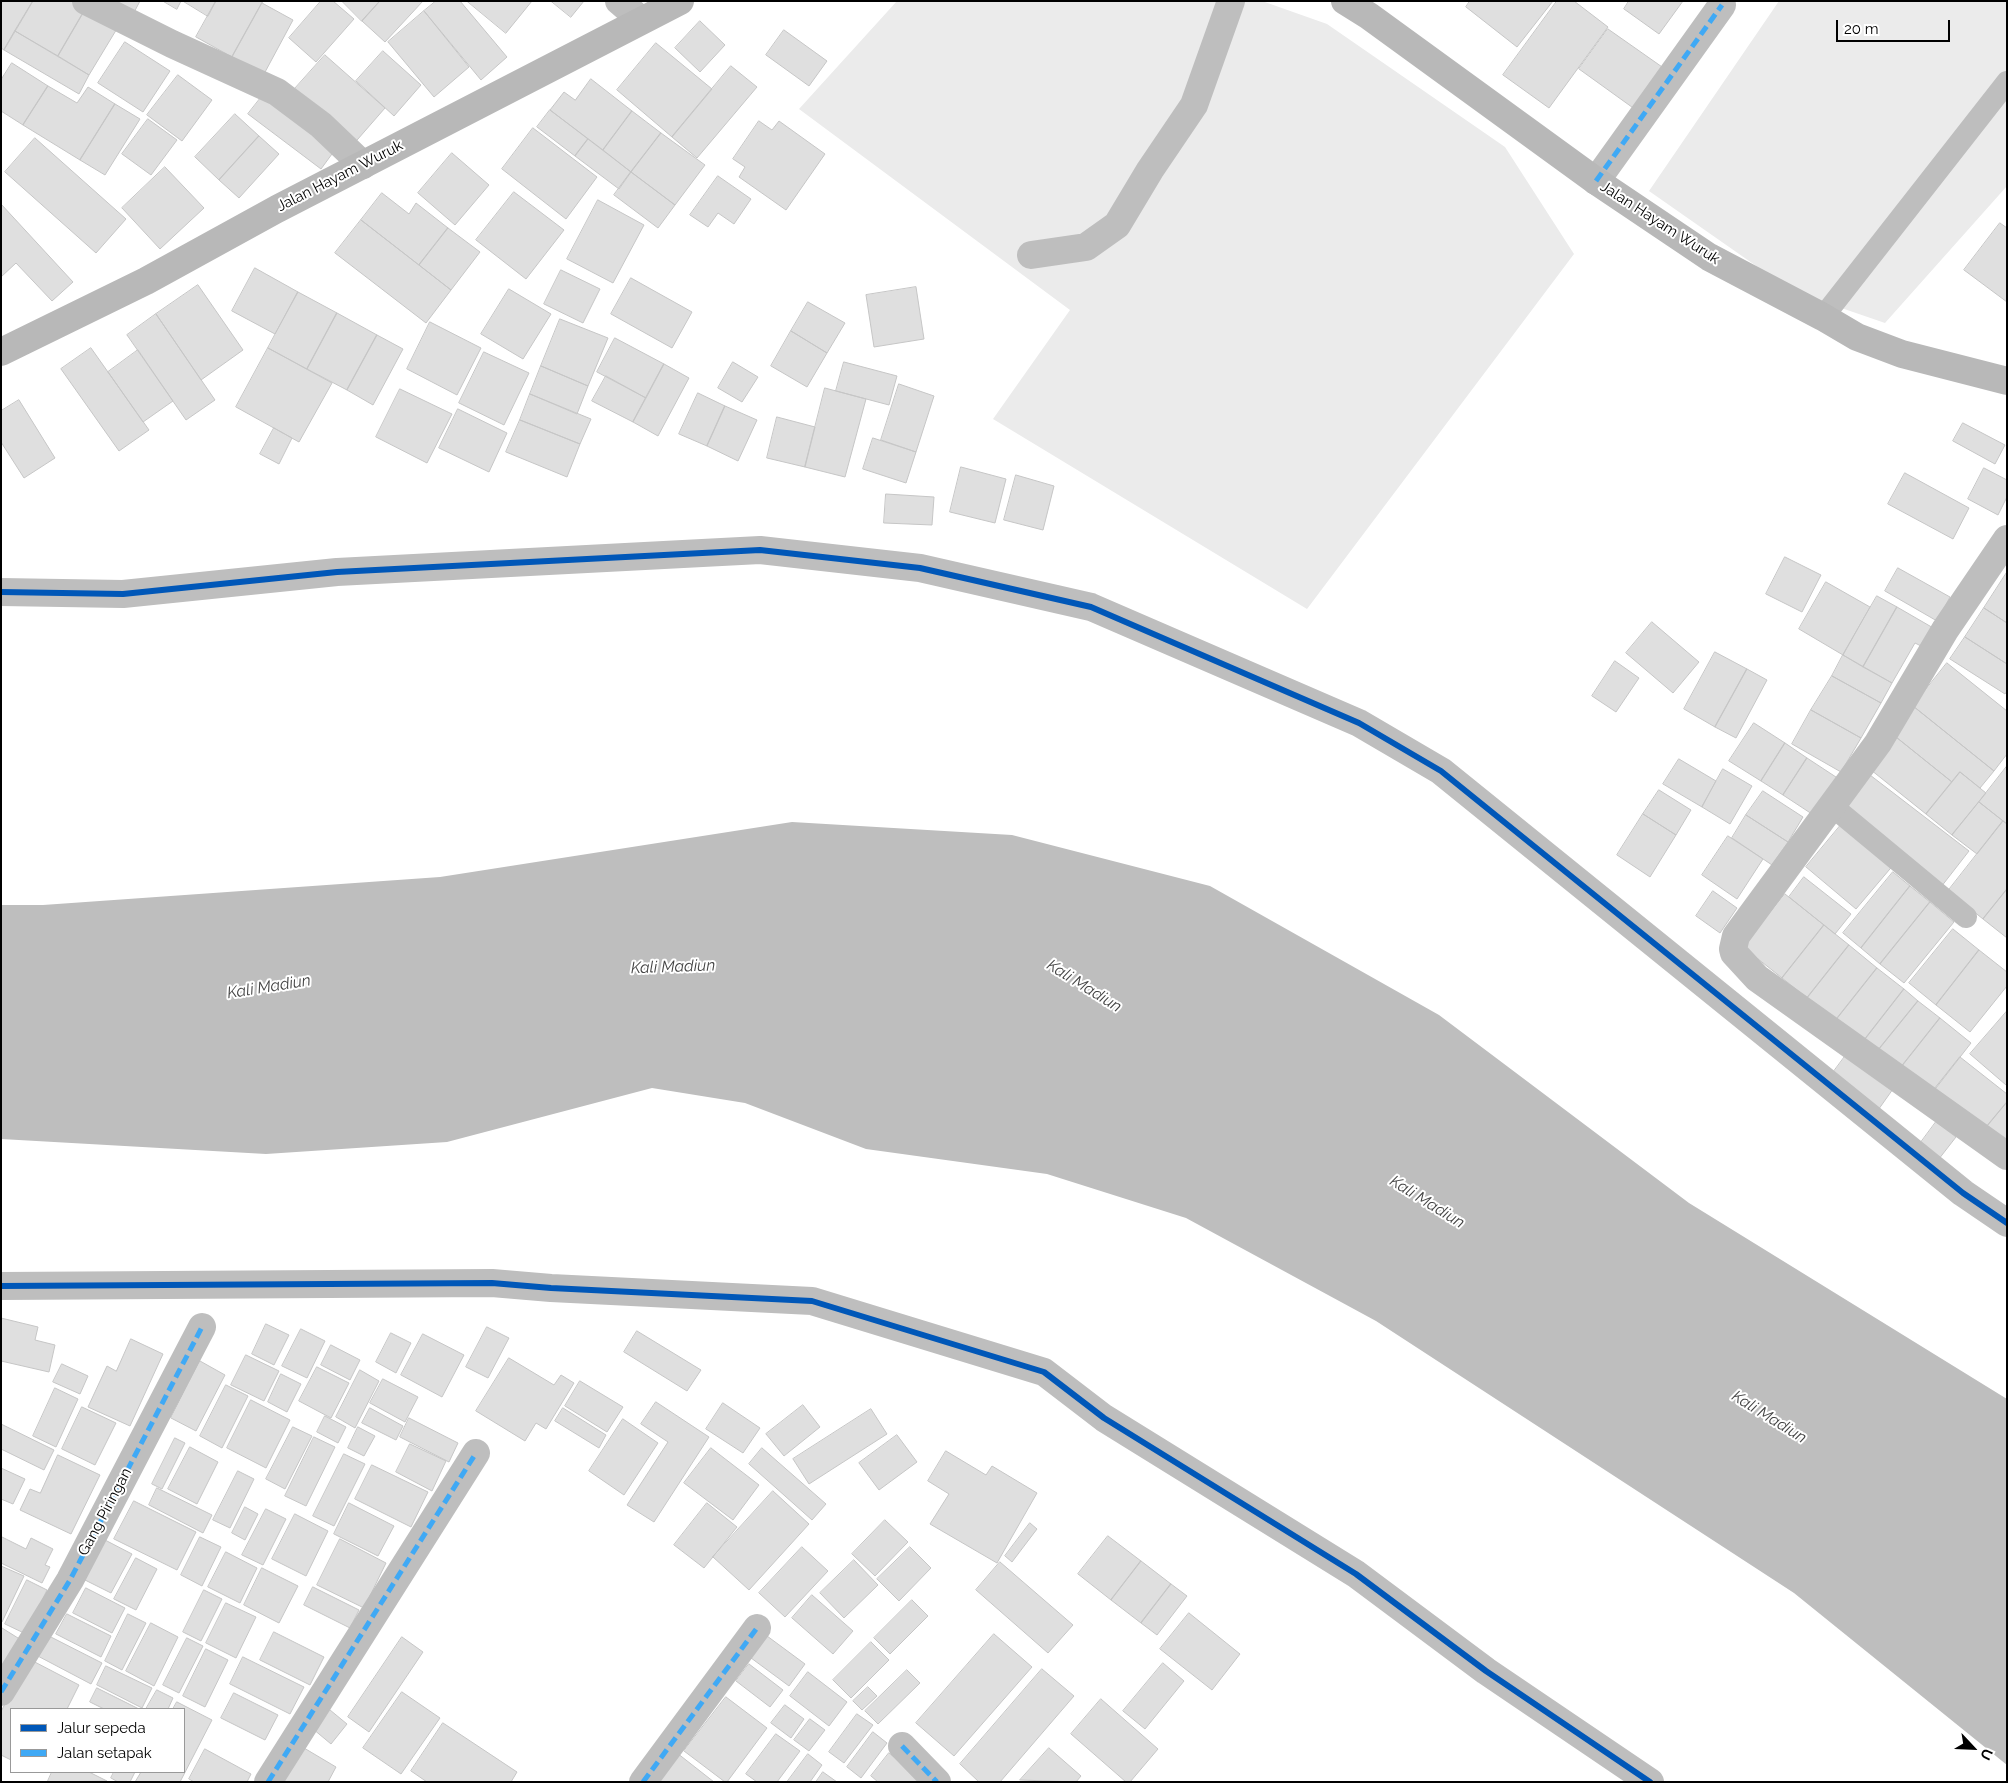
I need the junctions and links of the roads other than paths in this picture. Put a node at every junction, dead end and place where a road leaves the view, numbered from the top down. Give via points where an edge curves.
1 (86, 1) edge
2 (619, 1) edge
3 (680, 1) edge
4 (1231, 1) edge
5 (1345, 1) edge
6 (1722, 5) dead end
7 (641, 20) junction
8 (2007, 82) edge
9 (363, 165) junction
10 (1596, 180) junction
11 (1031, 255) dead end
12 (1823, 317) junction
13 (1, 352) edge
14 (2007, 381) edge
15 (2007, 539) edge
16 (1, 592) edge
17 (1832, 806) junction
18 (1966, 917) dead end
19 (2007, 1156) edge
20 (2007, 1223) edge
21 (1, 1286) edge
22 (202, 1327) dead end
23 (476, 1453) dead end
24 (757, 1628) dead end
25 (1, 1692) edge
26 (902, 1746) dead end
27 (268, 1782) edge
28 (643, 1782) edge
29 (937, 1782) edge
30 (1650, 1782) edge

1 - 9 street via 277,92 321,125
2 - 7 street
3 - 7 main road, Jalan Hayam Wuruk
4 - 11 street via 1194,105 1116,225 1086,247
5 - 10 main road, Jalan Hayam Wuruk
6 - 10 street
7 - 9 main road, Jalan Hayam Wuruk
8 - 12 lane
9 - 13 main road, Jalan Hayam Wuruk via 146,281
10 - 12 main road, Jalan Hayam Wuruk via 1709,257
12 - 14 main road, Jalan Hayam Wuruk via 1857,337 1902,354
15 - 17 street via 1945,630 1878,743
16 - 20 street via 123,594 337,572 760,550 920,568 1091,607 1359,723 1441,771 1963,1193
17 - 18 lane
17 - 19 street via 1736,936 1734,953 1758,978
21 - 30 street via 492,1283 812,1301 1044,1372 1104,1418 1356,1574 1486,1671
22 - 25 street, Gang Piringan via 70,1580
23 - 27 street
24 - 28 street
26 - 29 street

